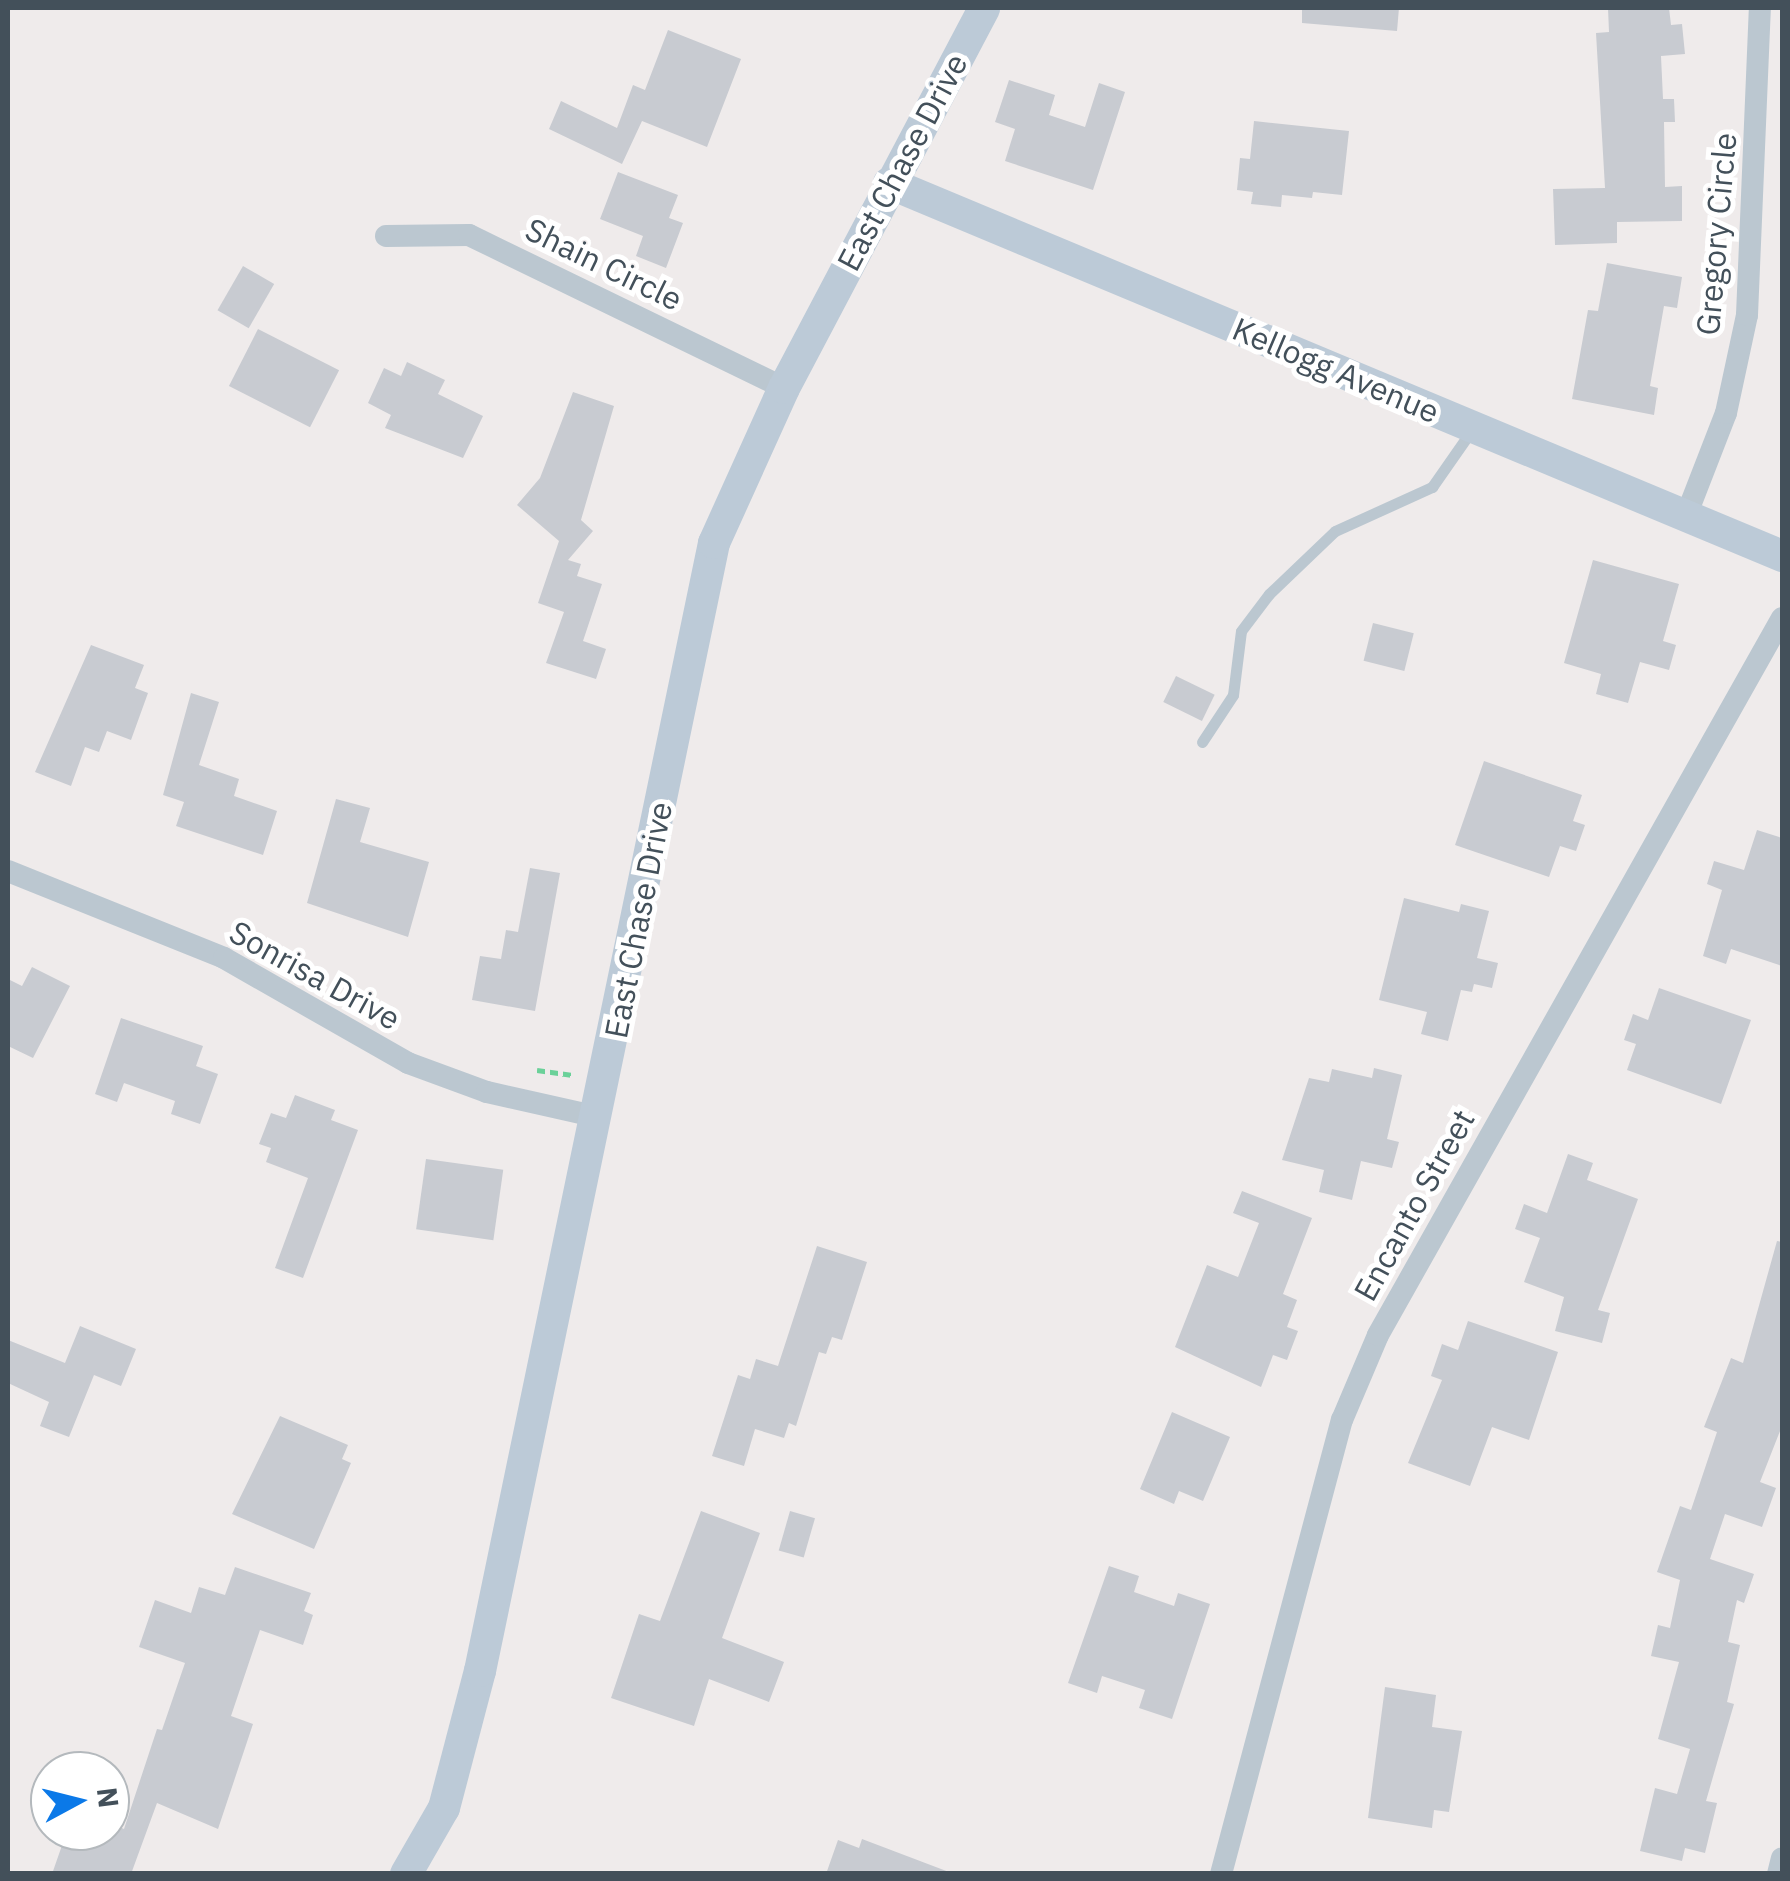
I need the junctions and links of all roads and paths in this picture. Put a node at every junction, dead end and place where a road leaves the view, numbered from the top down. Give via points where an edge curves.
1 (984, 8) edge
2 (1760, 8) edge
3 (888, 183) junction
4 (386, 236) dead end
5 (784, 388) junction
6 (1474, 428) junction
7 (1686, 516) junction
8 (1782, 556) edge
9 (1782, 618) edge
10 (1202, 742) dead end
11 (8, 871) edge
12 (598, 1117) junction
13 (1782, 1858) edge
14 (406, 1874) edge
15 (1221, 1874) edge
16 (1778, 1874) edge

1 - 3 street, East Chase Drive
2 - 7 street, Gregory Circle via 1747,316 1726,413
3 - 5 street, East Chase Drive
3 - 6 street, Kellogg Avenue
4 - 5 street, Shain Circle via 469,235
5 - 12 street, East Chase Drive via 714,543
6 - 7 street, Kellogg Avenue
6 - 10 lane via 1432,487 1335,532 1270,594 1240,631 1233,695
7 - 8 street, Kellogg Avenue
9 - 15 street, Encanto Street via 1378,1336 1342,1420
11 - 12 street, Sonrisa Drive via 224,958 408,1063 486,1092
12 - 14 street, East Chase Drive via 464,1737 444,1808
13 - 16 street

